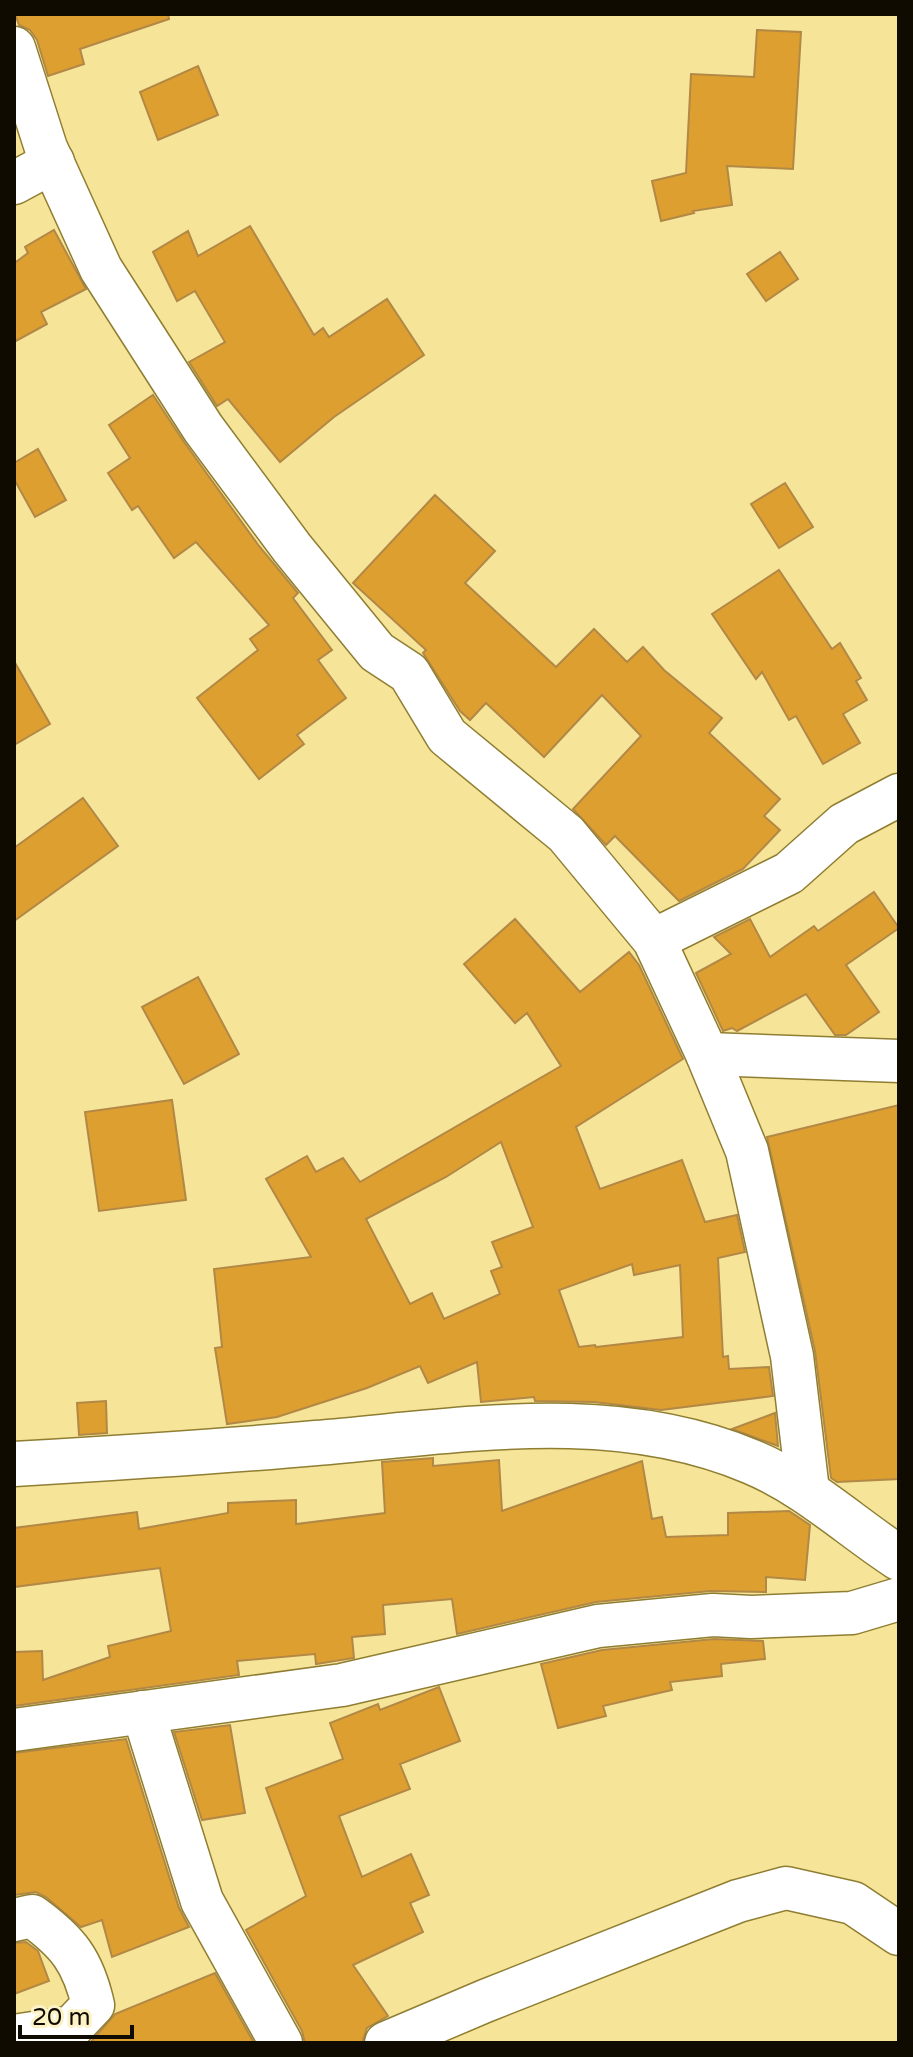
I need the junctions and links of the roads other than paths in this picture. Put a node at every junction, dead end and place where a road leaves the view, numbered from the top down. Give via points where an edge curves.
1 (14, 48) edge
2 (53, 162) junction
3 (14, 183) edge
4 (899, 795) edge
5 (654, 940) junction
6 (707, 1054) junction
7 (899, 1061) edge
8 (14, 1464) edge
9 (808, 1491) junction
10 (899, 1558) edge
11 (899, 1599) edge
12 (143, 1712) junction
13 (14, 1730) edge
14 (14, 1920) edge
15 (899, 1934) edge
16 (14, 2036) edge
17 (281, 2043) edge
18 (386, 2043) edge

1 - 2 street
2 - 3 street
2 - 5 street via 101,269 203,428 292,548 377,652 409,673 447,736 566,834
4 - 5 street via 844,824 789,873
5 - 6 street
6 - 7 street
6 - 9 street via 747,1151 792,1356
8 - 9 street via 538,1424 604,1426 670,1435 752,1462
9 - 10 street
11 - 12 street via 852,1613 713,1615 598,1626 342,1685
12 - 13 street
12 - 17 street via 202,1901
14 - 16 street via 32,1916 59,1936 86,1976 93,2005 72,2027
15 - 18 street via 853,1903 786,1888 738,1901

